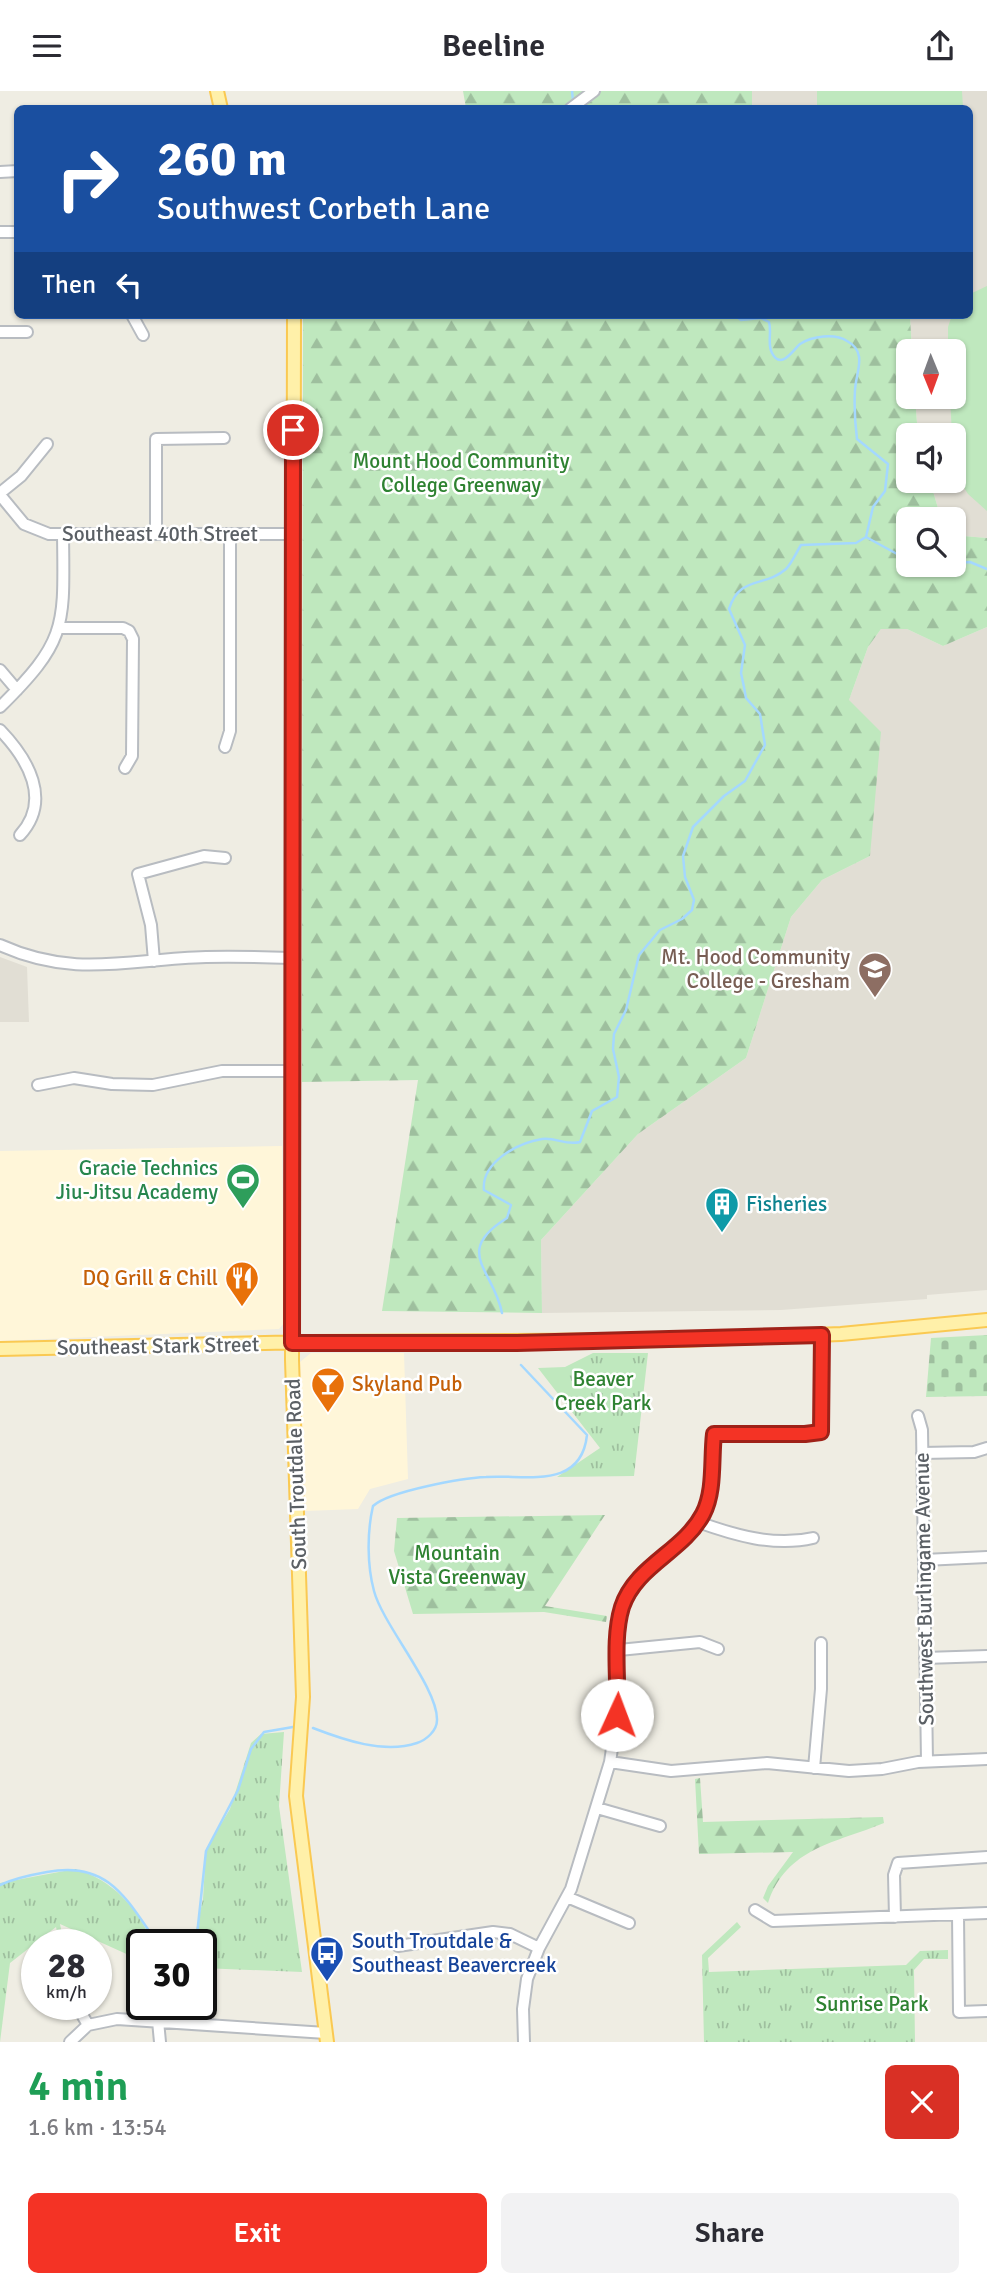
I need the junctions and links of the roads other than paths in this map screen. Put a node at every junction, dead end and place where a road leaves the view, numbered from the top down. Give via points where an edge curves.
1 (594, 91) edge
2 (575, 105) edge
3 (134, 319) edge
4 (294, 319) edge
5 (0, 332) edge
6 (27, 332) dead end
7 (144, 335) dead end
8 (224, 438) dead end
9 (47, 445) dead end
10 (0, 494) edge
11 (63, 534) junction
12 (156, 534) junction
13 (230, 534) junction
14 (293, 534) junction
15 (60, 628) junction
16 (0, 670) edge
17 (18, 689) junction
18 (0, 706) edge
19 (0, 730) edge
20 (225, 747) dead end
21 (125, 768) dead end
22 (20, 835) dead end
23 (225, 858) dead end
24 (0, 945) edge
25 (292, 958) junction
26 (154, 961) junction
27 (292, 1071) junction
28 (38, 1085) dead end
29 (987, 1320) edge
30 (822, 1335) junction
31 (292, 1343) junction
32 (0, 1349) edge
33 (918, 1416) dead end
34 (987, 1448) edge
35 (922, 1453) junction
36 (698, 1522) junction
37 (813, 1538) dead end
38 (987, 1557) edge
39 (923, 1560) junction
40 (821, 1643) dead end
41 (718, 1649) dead end
42 (619, 1650) junction
43 (987, 1656) edge
44 (925, 1658) junction
45 (987, 1759) edge
46 (927, 1761) junction
47 (610, 1762) junction
48 (814, 1768) junction
49 (597, 1808) junction
50 (660, 1826) dead end
51 (987, 1857) edge
52 (567, 1897) junction
53 (755, 1910) dead end
54 (987, 1913) edge
55 (958, 1915) junction
56 (895, 1917) junction
57 (629, 1923) dead end
58 (398, 1946) dead end
59 (539, 1948) junction
60 (987, 2011) edge
61 (85, 2020) edge
62 (158, 2021) junction
63 (88, 2025) junction
64 (260, 2028) junction
65 (327, 2038) edge
66 (70, 2042) edge
67 (160, 2042) edge
68 (262, 2042) edge
69 (524, 2042) edge

1 - 2 street
3 - 7 street
4 - 14 main road, South Troutdale Road
5 - 6 street
8 - 12 street via 156,439
9 - 10 street
10 - 11 street, Southeast 40th Street via 24,524 41,532
11 - 12 street, Southeast 40th Street
11 - 15 street
12 - 13 street, Southeast 40th Street
13 - 14 street, Southeast 40th Street
13 - 20 street via 230,731
14 - 25 main road, South Troutdale Road
15 - 17 street via 49,654
15 - 21 street via 123,628 133,639 132,756
16 - 17 street
17 - 18 street
19 - 22 street via 27,764 34,793 31,823
23 - 26 street via 204,856 138,874 151,925
24 - 26 street via 45,962 76,966
25 - 26 street
25 - 27 main road, South Troutdale Road
27 - 28 street via 222,1071 153,1085 74,1079
27 - 31 main road, South Troutdale Road
29 - 30 main road, Southeast Stark Street
30 - 31 main road, Southeast Stark Street
30 - 36 street via 821,1432 714,1434 711,1483
31 - 32 main road, Southeast Stark Street
31 - 65 main road, South Troutdale Road via 303,1678 297,1806
33 - 35 street, Southwest Burlingame Avenue
34 - 35 street
35 - 39 street, Southwest Burlingame Avenue
36 - 37 street via 772,1540
36 - 42 street via 683,1541 645,1570 632,1588 619,1622
38 - 39 street
39 - 44 street, Southwest Burlingame Avenue
40 - 48 street
41 - 42 street via 700,1643
42 - 47 street
43 - 44 street
44 - 46 street, Southwest Burlingame Avenue
45 - 46 street
46 - 48 street via 871,1770
47 - 48 street via 671,1771 767,1763
47 - 49 street
49 - 50 street
49 - 52 street
51 - 56 street via 898,1863
52 - 57 street
52 - 59 street
53 - 56 street via 772,1921
54 - 55 street
55 - 56 street
55 - 60 street via 958,2012
58 - 59 street via 493,1932 510,1934
59 - 69 street via 525,1989
61 - 63 street
62 - 63 street via 117,2019
62 - 64 street
62 - 67 street
63 - 66 street
64 - 65 street
64 - 68 street

